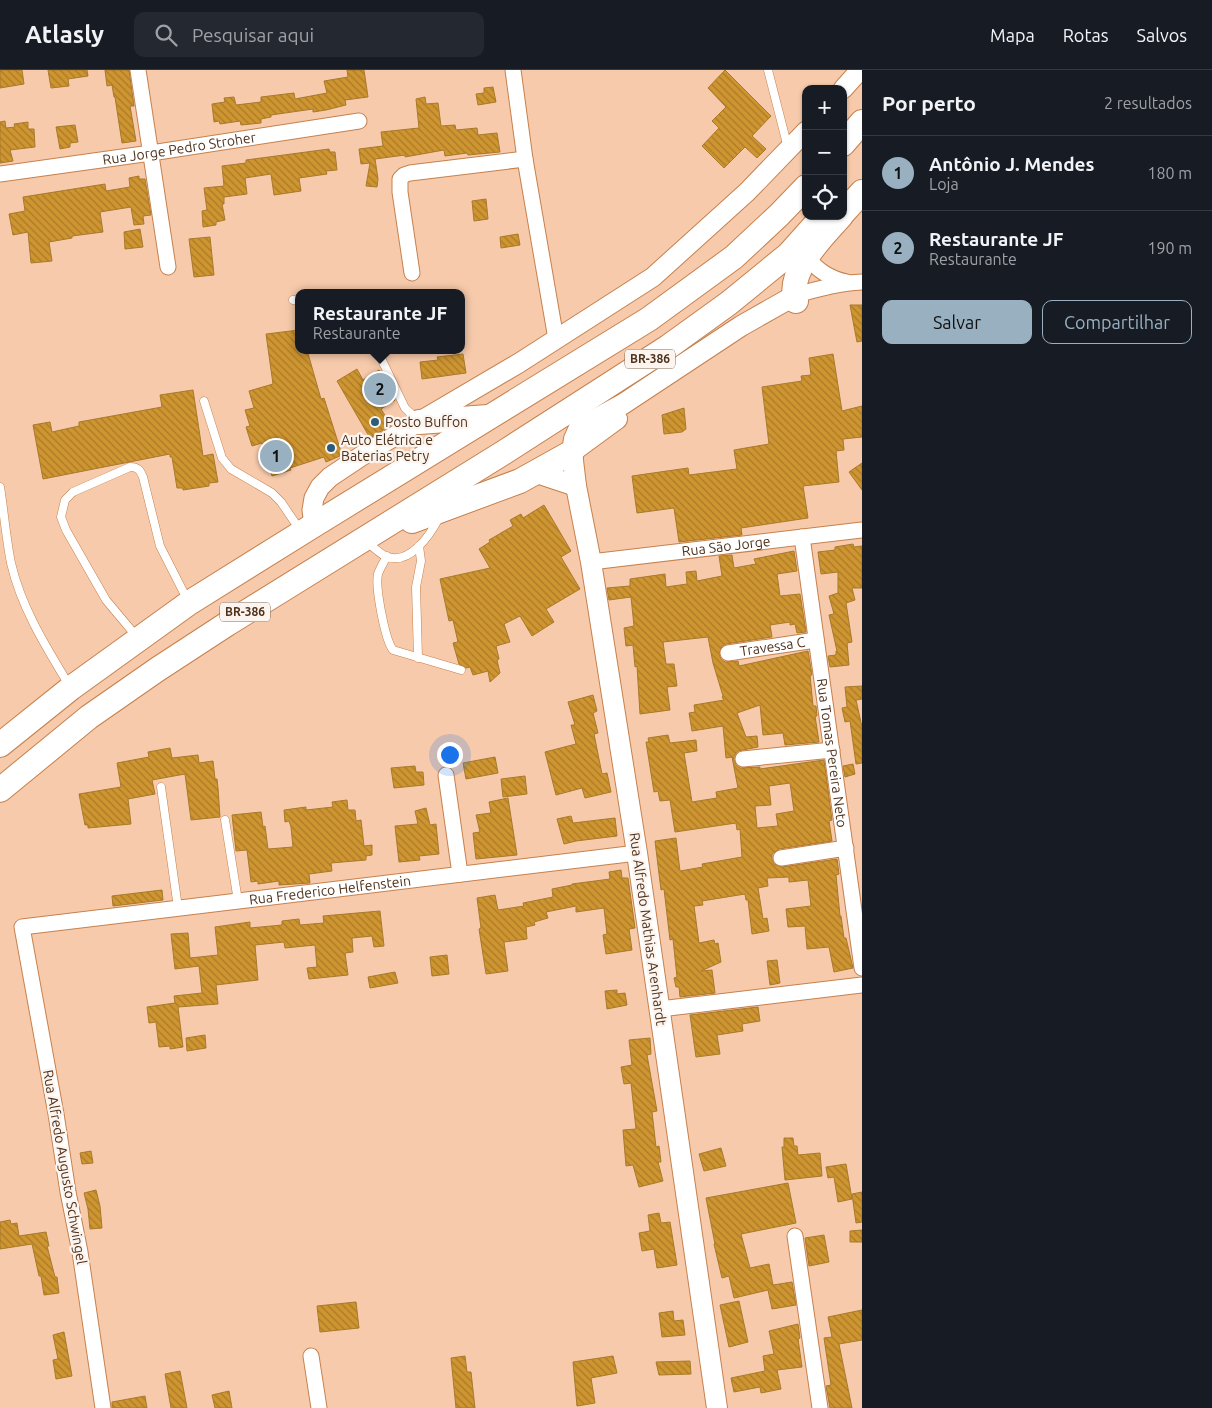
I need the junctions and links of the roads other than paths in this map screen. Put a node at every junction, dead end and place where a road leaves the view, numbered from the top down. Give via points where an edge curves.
1 (138, 70) edge
2 (513, 70) edge
3 (768, 70) edge
4 (860, 70) edge
5 (847, 85) edge
6 (359, 121) dead end
7 (862, 122) edge
8 (802, 134) edge
9 (847, 139) edge
10 (788, 150) junction
11 (151, 153) junction
12 (525, 159) junction
13 (0, 174) edge
14 (862, 174) edge
15 (802, 191) edge
16 (847, 191) edge
17 (862, 192) edge
18 (847, 209) edge
19 (819, 220) edge
20 (838, 220) edge
21 (807, 255) junction
22 (168, 267) dead end
23 (412, 273) dead end
24 (858, 283) edge
25 (795, 299) junction
26 (556, 338) junction
27 (379, 354) edge
28 (204, 401) dead end
29 (492, 417) junction
30 (419, 422) junction
31 (572, 452) junction
32 (537, 473) junction
33 (0, 486) edge
34 (576, 486) junction
35 (443, 509) junction
36 (308, 528) junction
37 (862, 530) edge
38 (802, 537) junction
39 (363, 538) junction
40 (419, 546) junction
41 (386, 556) junction
42 (591, 562) junction
43 (190, 604) junction
44 (139, 639) junction
45 (816, 640) junction
46 (728, 653) dead end
47 (418, 658) junction
48 (461, 670) dead end
49 (71, 688) junction
50 (0, 745) edge
51 (832, 750) junction
52 (743, 759) dead end
53 (446, 775) dead end
54 (161, 787) dead end
55 (0, 790) edge
56 (225, 820) dead end
57 (846, 848) junction
58 (637, 853) junction
59 (781, 858) dead end
60 (460, 874) junction
61 (238, 901) junction
62 (178, 908) junction
63 (22, 927) joint
64 (862, 968) edge
65 (862, 985) edge
66 (660, 1009) junction
67 (795, 1236) dead end
68 (312, 1356) dead end
69 (103, 1408) edge
70 (319, 1408) edge
71 (717, 1408) edge
72 (820, 1408) edge

1 - 11 street
2 - 12 street
3 - 10 lane
4 - 5 street
6 - 11 street, Rua Jorge Pedro Stroher
7 - 9 highway
8 - 10 street
10 - 26 street via 747,192 653,276
11 - 13 street, Rua Jorge Pedro Stroher
11 - 22 street
12 - 23 street via 410,173 400,179
12 - 26 street
14 - 16 highway
15 - 29 highway, BR-386 via 734,257 693,287 649,319
17 - 18 highway
19 - 39 highway, BR-386 via 789,254 668,347
20 - 21 highway
21 - 24 street via 821,272 840,281
21 - 25 highway via 799,271
24 - 25 street
25 - 31 main road
26 - 30 street
27 - 30 lane via 405,408
28 - 36 lane via 222,458 231,469 272,493
29 - 30 highway
29 - 36 highway, BR-386
30 - 36 street via 330,477 314,498
31 - 32 highway
31 - 34 main road, Rua Alfredo Mathias Arenhardt
32 - 34 main road
32 - 35 highway via 505,488
33 - 49 lane via 11,564 21,595
34 - 42 main road, Rua Alfredo Mathias Arenhardt
35 - 39 highway
35 - 40 lane
36 - 43 highway, BR-386
37 - 38 street, Rua São Jorge
38 - 42 street, Rua São Jorge
38 - 45 street, Rua Tomas Pereira Neto
39 - 41 lane
39 - 55 highway, BR-386 via 158,669 89,717
40 - 41 lane via 405,556
40 - 47 lane via 422,561 416,587
41 - 47 lane via 378,573 386,636 393,650
42 - 58 main road, Rua Alfredo Mathias Arenhardt
43 - 44 highway, BR-386
43 - 44 lane via 160,546 140,470 130,467 73,492 65,500 61,517 66,530 106,600
44 - 49 highway, BR-386
45 - 46 street, Travessa C
45 - 51 street, Rua Tomas Pereira Neto
47 - 48 lane
49 - 50 highway, BR-386
51 - 52 street
51 - 57 street, Rua Tomas Pereira Neto
53 - 60 street
54 - 62 lane
56 - 61 lane
57 - 59 street
57 - 64 street, Rua Tomas Pereira Neto
58 - 60 street, Rua Frederico Helfenstein
58 - 66 main road, Rua Alfredo Mathias Arenhardt
60 - 61 street, Rua Frederico Helfenstein
61 - 62 street, Rua Frederico Helfenstein
62 - 63 street, Rua Frederico Helfenstein
63 - 69 street, Rua Alfredo Augusto Schwingel via 80,1252
65 - 66 street
66 - 71 main road, Rua Alfredo Mathias Arenhardt
67 - 72 street
68 - 70 street

